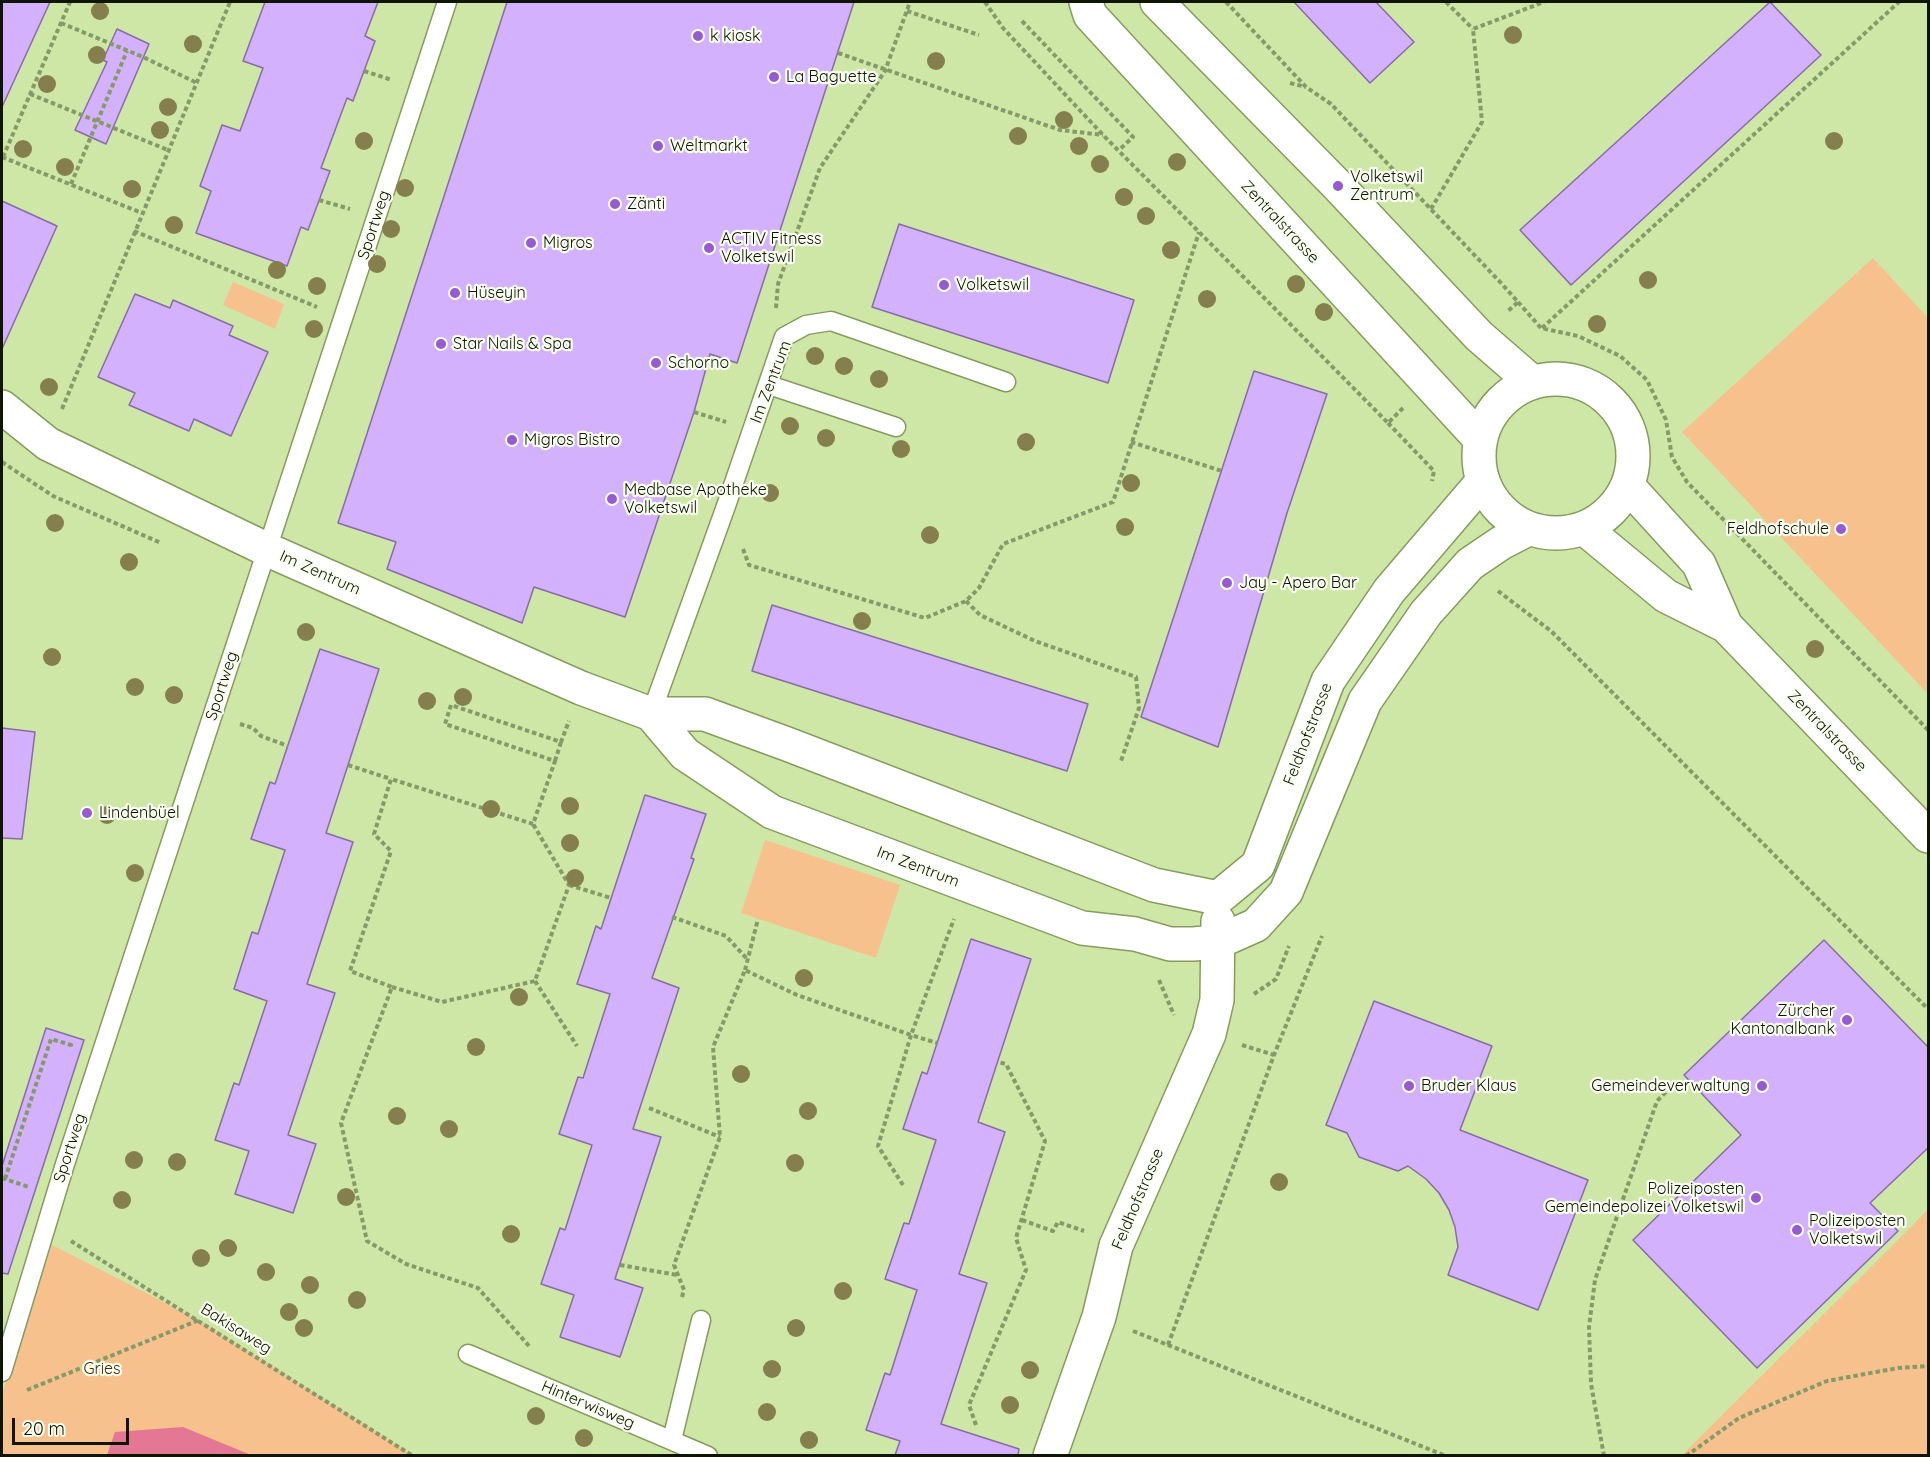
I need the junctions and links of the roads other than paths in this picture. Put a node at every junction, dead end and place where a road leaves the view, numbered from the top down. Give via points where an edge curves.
1 (447, 2) edge
2 (1086, 2) edge
3 (1157, 2) edge
4 (1006, 382) dead end
5 (1532, 382) junction
6 (769, 385) junction
7 (2, 407) edge
8 (896, 427) dead end
9 (1480, 439) junction
10 (1483, 481) junction
11 (1628, 486) junction
12 (1528, 529) junction
13 (1585, 529) junction
14 (268, 550) junction
15 (1726, 626) junction
16 (651, 714) junction
17 (1929, 836) edge
18 (1218, 898) junction
19 (1218, 942) junction
20 (701, 1320) dead end
21 (468, 1353) dead end
22 (2, 1372) edge
23 (672, 1440) junction
24 (708, 1455) edge
25 (1050, 1455) edge

1 - 14 lane, Sportweg
2 - 9 street, Zentralstrasse via 1089,15
3 - 5 street via 1479,336
4 - 6 lane, Im Zentrum via 831,321 806,325 784,337
5 - 9 street via 1514,390 1498,404
5 - 11 street via 1561,378 1589,386 1613,403 1629,428 1634,457
6 - 8 lane
6 - 16 lane, Im Zentrum
7 - 14 street, Im Zentrum via 48,444
9 - 10 street via 1478,460
10 - 12 street via 1508,518
10 - 18 street, Feldhofstrasse via 1389,591 1328,681 1258,865
11 - 13 street via 1618,504
11 - 15 street, Zentralstrasse via 1699,564
12 - 13 street via 1556,534
12 - 19 street via 1470,564 1426,613 1365,702 1286,892 1256,925
13 - 15 street, Zentralstrasse via 1665,596
14 - 16 street, Im Zentrum via 581,688
14 - 22 lane, Sportweg via 45,1225
15 - 17 street, Zentralstrasse
16 - 18 street, Im Zentrum via 705,714 1154,885
16 - 19 street, Im Zentrum via 686,754 771,812 1082,928 1135,934 1170,944
18 - 19 street, Feldhofstrasse
19 - 25 street, Feldhofstrasse via 1216,1000 1209,1034 1118,1242 1099,1317
20 - 23 lane
21 - 23 lane, Hinterwisweg
23 - 24 lane, Hinterwisweg

